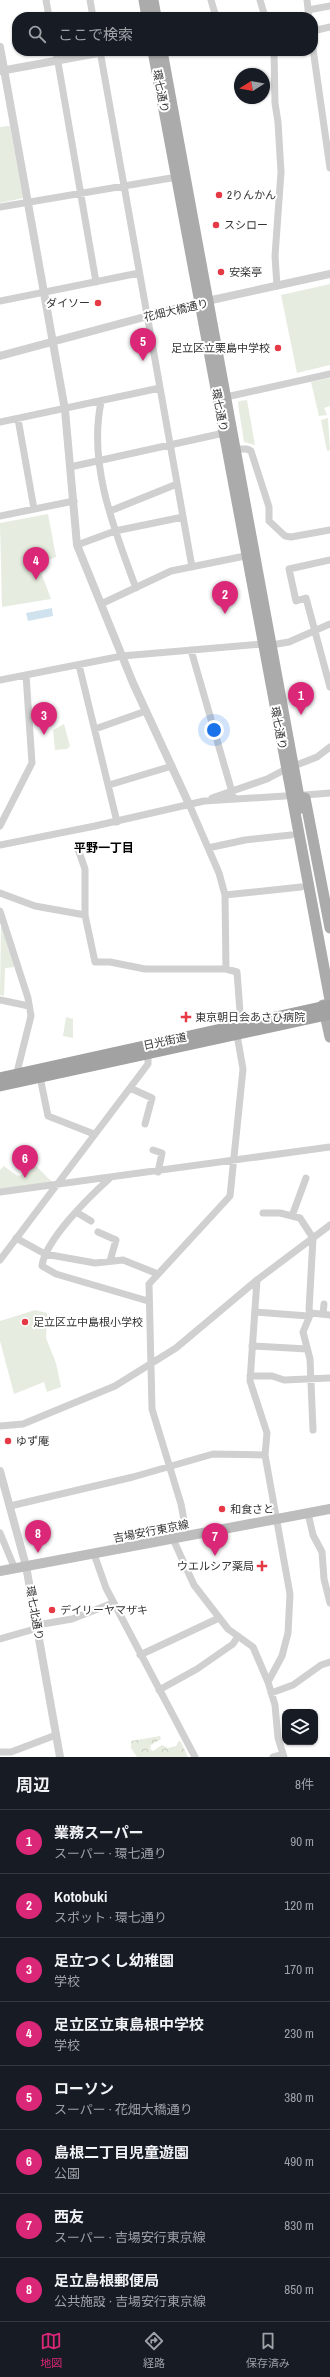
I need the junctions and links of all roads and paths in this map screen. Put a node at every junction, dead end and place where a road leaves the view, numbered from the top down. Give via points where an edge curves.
1 (46, 0) edge
2 (90, 0) edge
3 (144, 0) edge
4 (153, 0) edge
5 (211, 0) edge
6 (260, 0) edge
7 (307, 0) edge
8 (330, 6) edge
9 (48, 12) edge
10 (92, 12) edge
11 (146, 12) edge
12 (155, 12) edge
13 (215, 12) edge
14 (264, 12) edge
15 (308, 12) edge
16 (314, 12) edge
17 (330, 27) edge
18 (318, 30) edge
19 (0, 47) edge
20 (57, 56) edge
21 (81, 56) edge
22 (101, 56) edge
23 (154, 56) edge
24 (163, 56) edge
25 (274, 56) edge
26 (314, 56) edge
27 (58, 61) junction
28 (2, 71) edge
29 (330, 168) edge
30 (177, 177) junction
31 (124, 187) junction
32 (81, 194) junction
33 (28, 203) junction
34 (0, 207) edge
35 (140, 273) junction
36 (330, 274) edge
37 (96, 282) junction
38 (277, 286) junction
39 (45, 292) junction
40 (0, 301) edge
41 (205, 302) junction
42 (146, 316) junction
43 (54, 342) junction
44 (0, 356) edge
45 (330, 374) edge
46 (160, 388) junction
47 (226, 397) junction
48 (101, 402) junction
49 (65, 410) junction
50 (18, 419) junction
51 (0, 422) edge
52 (224, 433) junction
53 (170, 444) junction
54 (236, 449) junction
55 (100, 460) junction
56 (70, 467) junction
57 (177, 484) junction
58 (74, 501) junction
59 (34, 509) junction
60 (110, 511) junction
61 (0, 516) edge
62 (183, 517) junction
63 (330, 530) edge
64 (115, 531) junction
65 (77, 545) junction
66 (250, 555) junction
67 (330, 560) edge
68 (192, 567) junction
69 (136, 588) junction
70 (101, 604) junction
71 (330, 624) edge
72 (315, 631) junction
73 (267, 645) junction
74 (191, 650) junction
75 (122, 656) junction
76 (79, 665) junction
77 (26, 675) junction
78 (0, 680) edge
79 (330, 687) edge
80 (146, 711) junction
81 (95, 728) junction
82 (330, 747) edge
83 (172, 766) junction
84 (290, 767) junction
85 (109, 785) junction
86 (232, 790) junction
87 (330, 793) edge
88 (305, 795) junction
89 (285, 796) junction
90 (234, 799) junction
91 (204, 801) junction
92 (189, 804) junction
93 (117, 822) junction
94 (0, 826) edge
95 (291, 835) junction
96 (0, 845) edge
97 (77, 846) dead end
98 (208, 848) junction
99 (305, 849) junction
100 (326, 881) edge
101 (301, 887) junction
102 (0, 893) edge
103 (225, 895) junction
104 (0, 911) edge
105 (85, 915) junction
106 (330, 928) edge
107 (330, 966) edge
108 (226, 968) junction
109 (0, 1000) edge
110 (29, 1006) junction
111 (328, 1008) edge
112 (239, 1030) junction
113 (330, 1037) edge
114 (148, 1054) junction
115 (18, 1074) junction
116 (0, 1078) edge
117 (40, 1078) junction
118 (0, 1086) edge
119 (130, 1088) junction
120 (145, 1124) dead end
121 (94, 1134) junction
122 (330, 1147) edge
123 (153, 1150) dead end
124 (233, 1161) junction
125 (158, 1172) junction
126 (306, 1178) dead end
127 (109, 1179) junction
128 (56, 1185) junction
129 (0, 1192) edge
130 (76, 1212) junction
131 (263, 1213) dead end
132 (292, 1216) junction
133 (91, 1220) dead end
134 (330, 1225) edge
135 (98, 1232) dead end
136 (16, 1238) junction
137 (313, 1238) junction
138 (45, 1254) junction
139 (0, 1260) edge
140 (110, 1261) junction
141 (158, 1274) junction
142 (257, 1280) junction
143 (148, 1301) junction
144 (324, 1304) dead end
145 (255, 1312) junction
146 (309, 1314) junction
147 (326, 1314) edge
148 (252, 1346) junction
149 (307, 1349) junction
150 (151, 1362) junction
151 (250, 1376) junction
152 (330, 1378) edge
153 (311, 1379) junction
154 (0, 1426) edge
155 (313, 1430) dead end
156 (265, 1455) junction
157 (169, 1467) junction
158 (0, 1471) edge
159 (10, 1506) junction
160 (330, 1509) edge
161 (308, 1513) junction
162 (276, 1519) junction
163 (0, 1533) edge
164 (187, 1536) junction
165 (174, 1539) junction
166 (94, 1554) junction
167 (26, 1566) junction
168 (15, 1569) junction
169 (0, 1571) edge
170 (113, 1603) junction
171 (330, 1603) edge
172 (219, 1618) junction
173 (37, 1626) junction
174 (238, 1636) junction
175 (0, 1638) edge
176 (140, 1655) junction
177 (330, 1662) edge
178 (268, 1682) junction
179 (159, 1690) junction
180 (271, 1693) junction
181 (56, 1735) junction
182 (0, 1752) edge
183 (284, 1755) edge
184 (60, 1757) edge
185 (195, 1757) edge
186 (273, 1757) edge

1 - 9 street
2 - 10 street
3 - 11 main road
4 - 12 main road
5 - 13 street
6 - 14 street
7 - 15 street
8 - 16 street
17 - 18 street
19 - 28 street
20 - 27 street
21 - 27 street
22 - 31 street
23 - 30 main road, 環七通り
24 - 41 main road, 環七通り
25 - 38 street via 281,172 275,256
26 - 29 street
27 - 28 street
27 - 32 street
28 - 33 street
30 - 31 street
30 - 41 main road, 環七通り
31 - 32 street
31 - 35 street
32 - 33 street
32 - 37 street
33 - 34 street
33 - 39 street
35 - 37 street
35 - 42 street
36 - 38 street, 花畑大橋通り
37 - 39 street
38 - 41 street, 花畑大橋通り
39 - 40 street
39 - 43 street
41 - 42 street, 花畑大橋通り
41 - 47 main road, 環七通り
41 - 52 main road, 環七通り
42 - 43 street, 花畑大橋通り
42 - 46 street
43 - 44 street, 花畑大橋通り
43 - 49 street
45 - 47 street
46 - 48 street
46 - 53 street
47 - 54 main road, 環七通り
48 - 49 street
48 - 55 street via 98,414
49 - 50 street
49 - 56 street
50 - 51 street
50 - 59 street
52 - 53 street
52 - 66 main road, 環七通り
53 - 55 street
53 - 57 street
54 - 63 street via 247,448 251,451 269,507 269,521 285,536 291,538
54 - 66 main road, 環七通り
55 - 56 street
55 - 60 street
56 - 58 street
57 - 60 street
57 - 62 street
58 - 59 street
58 - 65 street
59 - 61 street
60 - 64 street
62 - 64 street
62 - 68 street
64 - 65 street
64 - 69 street
65 - 70 street
66 - 68 street
66 - 73 main road, 環七通り
67 - 72 street via 289,569 296,601 306,598
68 - 69 street via 171,571
69 - 70 street
70 - 75 street
71 - 72 street
72 - 73 street via 289,642
72 - 79 street
73 - 74 street
73 - 84 main road, 環七通り
74 - 75 street
74 - 86 street
75 - 76 street
75 - 80 street
76 - 77 street
76 - 81 street
77 - 78 street
77 - 94 street via 32,762
80 - 81 street
80 - 83 street
81 - 85 street
82 - 84 street via 317,758
83 - 85 street
83 - 92 street
84 - 86 street via 267,779
84 - 88 main road, 環七通り via 300,776
84 - 89 main road, 環七通り
84 - 99 main road, 環七通り
85 - 93 street
86 - 90 street
86 - 91 street
87 - 88 street
88 - 100 main road, 環七通り
89 - 90 street
89 - 95 main road, 環七通り
90 - 91 street
91 - 92 street
92 - 93 street
92 - 98 street
93 - 96 street
95 - 98 street via 245,840
95 - 101 main road, 環七通り
97 - 105 street via 85,869
98 - 103 street
99 - 107 main road, 環七通り
99 - 111 main road, 環七通り
100 - 106 main road, 環七通り
101 - 103 street
101 - 111 main road, 環七通り
102 - 105 street via 35,906
103 - 108 street
104 - 110 street
105 - 108 street via 95,962 110,962 145,969
108 - 112 street via 237,972
109 - 110 street
110 - 115 street via 29,1028
111 - 112 highway, 日光街道
111 - 113 main road, 環七通り
112 - 114 highway, 日光街道
112 - 115 highway, 日光街道
112 - 124 street via 243,1069
114 - 117 highway, 日光街道
114 - 119 street via 148,1064
115 - 116 highway, 日光街道
117 - 118 highway, 日光街道
117 - 121 street via 48,1116
119 - 120 street via 152,1098
119 - 121 street
121 - 128 street
122 - 124 street
123 - 125 street via 162,1153
124 - 125 street
124 - 141 street via 230,1196
125 - 127 street
126 - 132 street
127 - 128 street
127 - 130 street via 85,1200
128 - 129 street
128 - 136 street
130 - 133 street
130 - 138 street
131 - 132 street
132 - 137 street via 300,1218
134 - 137 street
135 - 140 street via 116,1240
136 - 138 street
136 - 139 street
137 - 142 street
137 - 146 street
138 - 140 street via 94,1263
138 - 143 street via 42,1266 56,1274
140 - 141 street via 123,1260
141 - 143 street via 149,1284
142 - 145 street
142 - 150 street via 176,1348
143 - 150 street
144 - 147 street
145 - 146 street
145 - 148 street
146 - 147 street
146 - 149 street via 303,1332
148 - 149 street
148 - 151 street
149 - 153 street
150 - 154 street via 115,1386 82,1401 23,1424
150 - 157 street via 152,1409
151 - 153 street via 272,1376 284,1380
151 - 156 street via 267,1433
152 - 153 street
153 - 155 street
156 - 157 street via 213,1454
156 - 162 street
157 - 159 street
157 - 164 street via 181,1504
158 - 159 street, 環七北通り
159 - 167 street, 環七北通り
160 - 161 main road, 吉場安行東京線
161 - 162 main road, 吉場安行東京線
161 - 171 street via 313,1535 322,1552 324,1579
162 - 164 main road, 吉場安行東京線
162 - 178 street via 290,1594 288,1633 282,1656
163 - 168 street
164 - 165 main road, 吉場安行東京線
165 - 166 main road, 吉場安行東京線
165 - 172 street via 194,1585
166 - 167 main road, 吉場安行東京線
166 - 170 street
167 - 168 main road, 吉場安行東京線
167 - 173 street, 環七北通り
168 - 169 main road, 吉場安行東京線
170 - 173 street via 72,1619
170 - 176 street
172 - 174 street
172 - 176 street
173 - 175 street
173 - 181 street, 環七北通り
174 - 178 street via 253,1647
174 - 179 street via 233,1644 197,1669
176 - 179 street
177 - 180 street via 293,1685
178 - 180 street
179 - 185 street
180 - 183 street
181 - 182 street via 11,1752
181 - 184 street, 環七北通り
183 - 186 street

